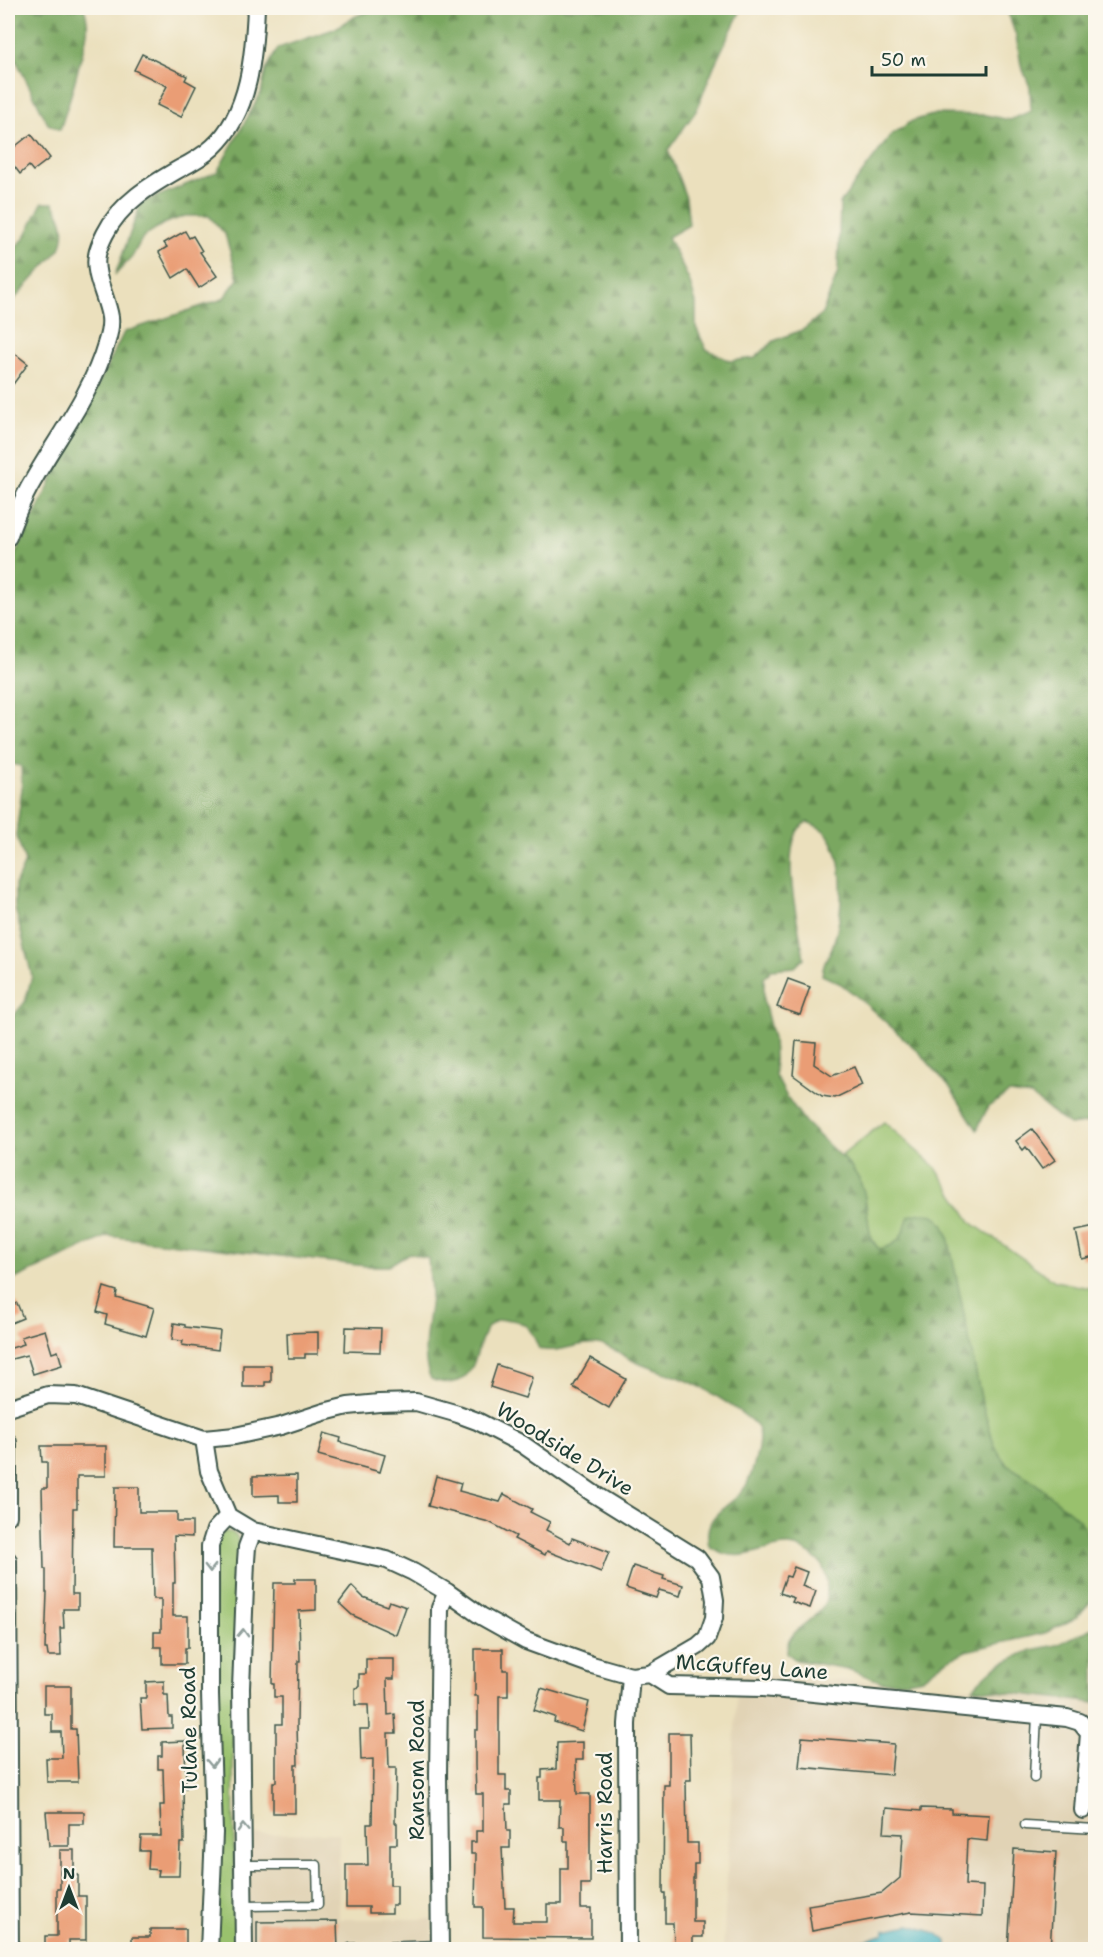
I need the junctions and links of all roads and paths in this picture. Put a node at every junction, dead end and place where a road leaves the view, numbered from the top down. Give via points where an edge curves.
1 (256, 8) edge
2 (8, 537) edge
3 (8, 1408) edge
4 (204, 1439) junction
5 (8, 1442) edge
6 (8, 1516) edge
7 (228, 1516) junction
8 (253, 1531) junction
9 (8, 1560) edge
10 (447, 1592) junction
11 (650, 1674) junction
12 (631, 1676) junction
13 (1037, 1715) junction
14 (1067, 1718) junction
15 (1095, 1721) edge
16 (1034, 1778) dead end
17 (1083, 1810) dead end
18 (1025, 1825) dead end
19 (1095, 1829) edge
20 (244, 1865) junction
21 (243, 1906) junction
22 (440, 1947) edge
23 (350, 1948) dead end
24 (10, 1950) edge
25 (209, 1950) edge
26 (244, 1950) edge
27 (628, 1950) edge

1 - 2 street via 250,65 240,106 229,128 213,148 137,196 104,236 97,269 110,318 106,345 97,371 32,482
3 - 4 street, Woodside Drive via 48,1395 76,1396
4 - 7 street via 209,1471
4 - 11 street, Woodside Drive via 246,1434 348,1406 416,1402 498,1430 697,1558 711,1576 714,1618 707,1638
5 - 6 street
7 - 8 street, McGuffey Lane
7 -> 25 street, Tulane Road via 215,1530 210,1546 214,1833
8 - 10 street, McGuffey Lane via 387,1560
20 -> 8 street via 242,1688 246,1561
9 - 24 street
10 - 12 street, McGuffey Lane via 481,1617 526,1641
10 - 22 street, Ransom Road via 440,1608
11 - 12 street, McGuffey Lane
11 - 13 street, McGuffey Lane via 669,1686 763,1688
12 - 27 street, Harris Road via 627,1724
13 - 14 street, McGuffey Lane
13 - 16 lane
14 - 15 street, McGuffey Lane
14 - 17 street via 1080,1722 1089,1733
18 - 19 lane
20 - 21 street
20 - 21 lane via 317,1865 318,1905
21 - 26 street
22 - 23 lane

